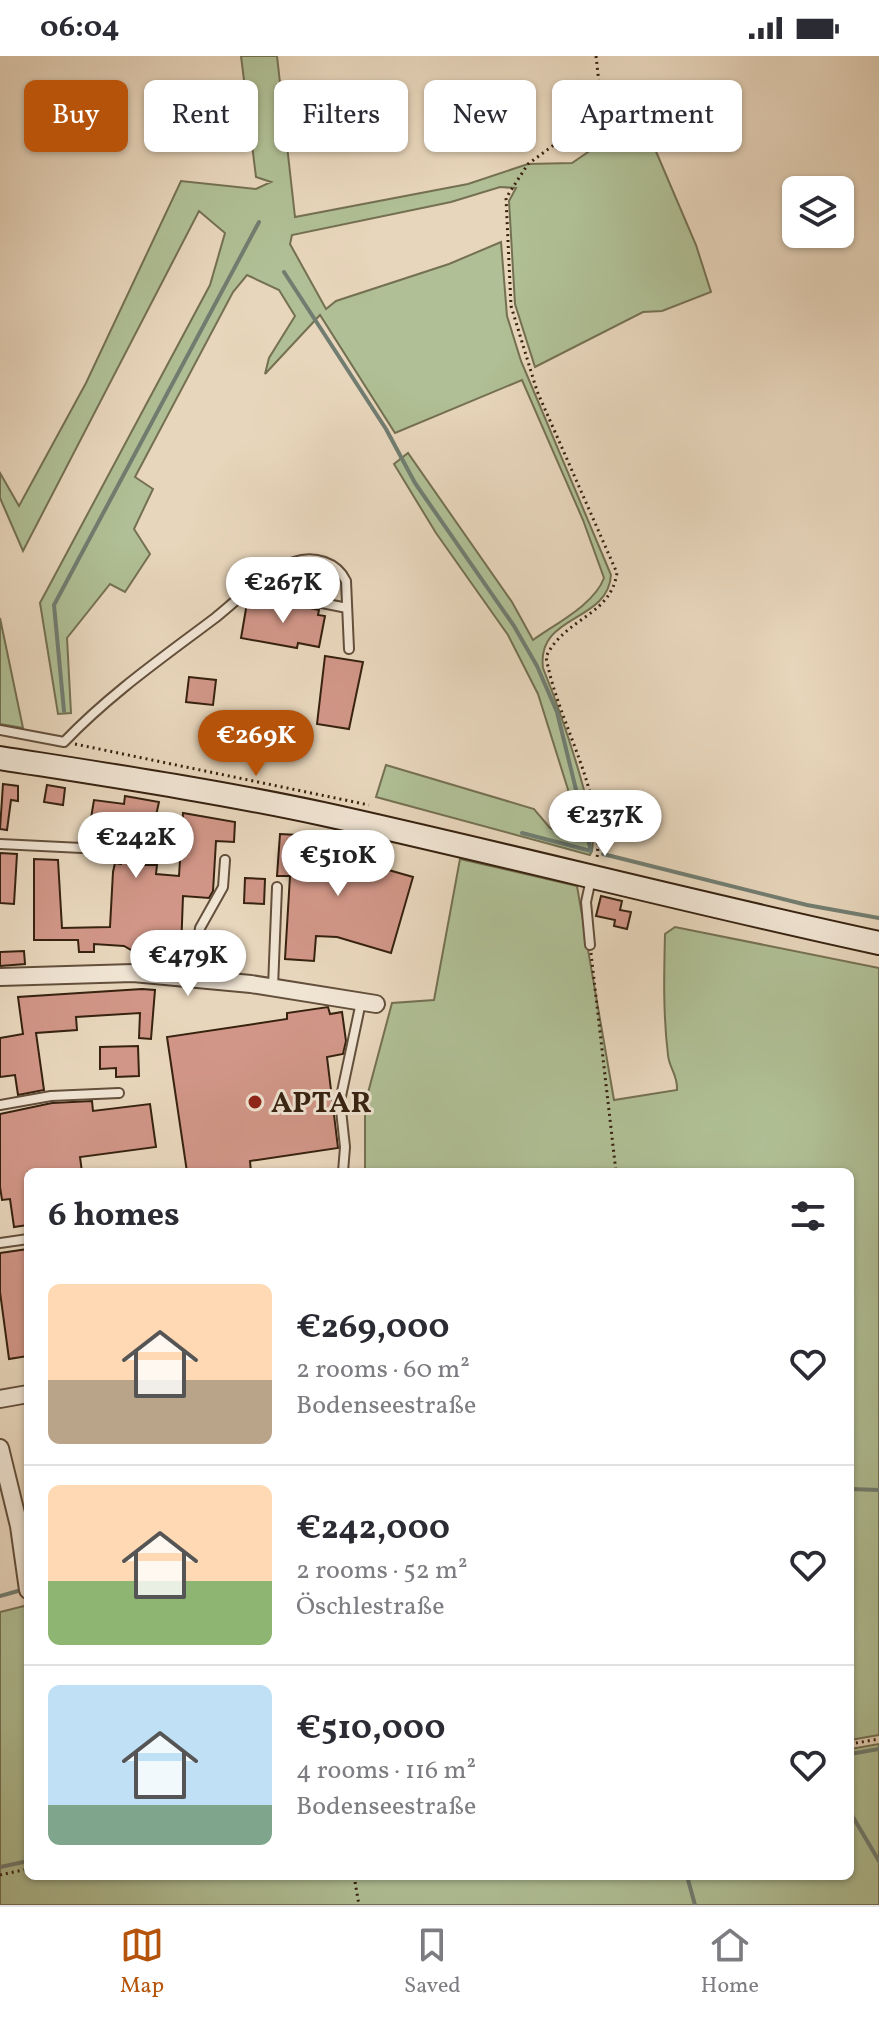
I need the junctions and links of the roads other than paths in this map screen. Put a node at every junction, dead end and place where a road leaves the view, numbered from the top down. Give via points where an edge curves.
1 (252, 589) junction
2 (347, 608) junction
3 (349, 649) dead end
4 (0, 730) edge
5 (0, 758) edge
6 (0, 844) edge
7 (82, 848) dead end
8 (225, 860) dead end
9 (594, 869) junction
10 (277, 887) dead end
11 (879, 943) edge
12 (590, 945) road end
13 (0, 977) edge
14 (192, 979) junction
15 (273, 987) junction
16 (368, 1003) joint
17 (119, 1093) dead end
18 (0, 1105) edge
19 (343, 1168) edge
20 (24, 1240) edge
21 (0, 1243) edge
22 (24, 1395) edge
23 (0, 1399) edge
24 (0, 1448) edge
25 (24, 1564) edge

1 - 2 lane
1 - 2 lane via 291,563 316,560 341,571
1 - 4 lane via 100,704 64,742
2 - 3 lane
5 - 9 street via 180,786
6 - 7 lane
8 - 14 lane via 223,887 200,928
9 - 11 street
9 - 12 lane via 586,902
10 - 15 lane
13 - 14 street via 133,973
14 - 15 street
15 - 16 street
16 - 19 lane via 340,1101
17 - 18 lane
20 - 21 lane
22 - 23 street
24 - 25 street

